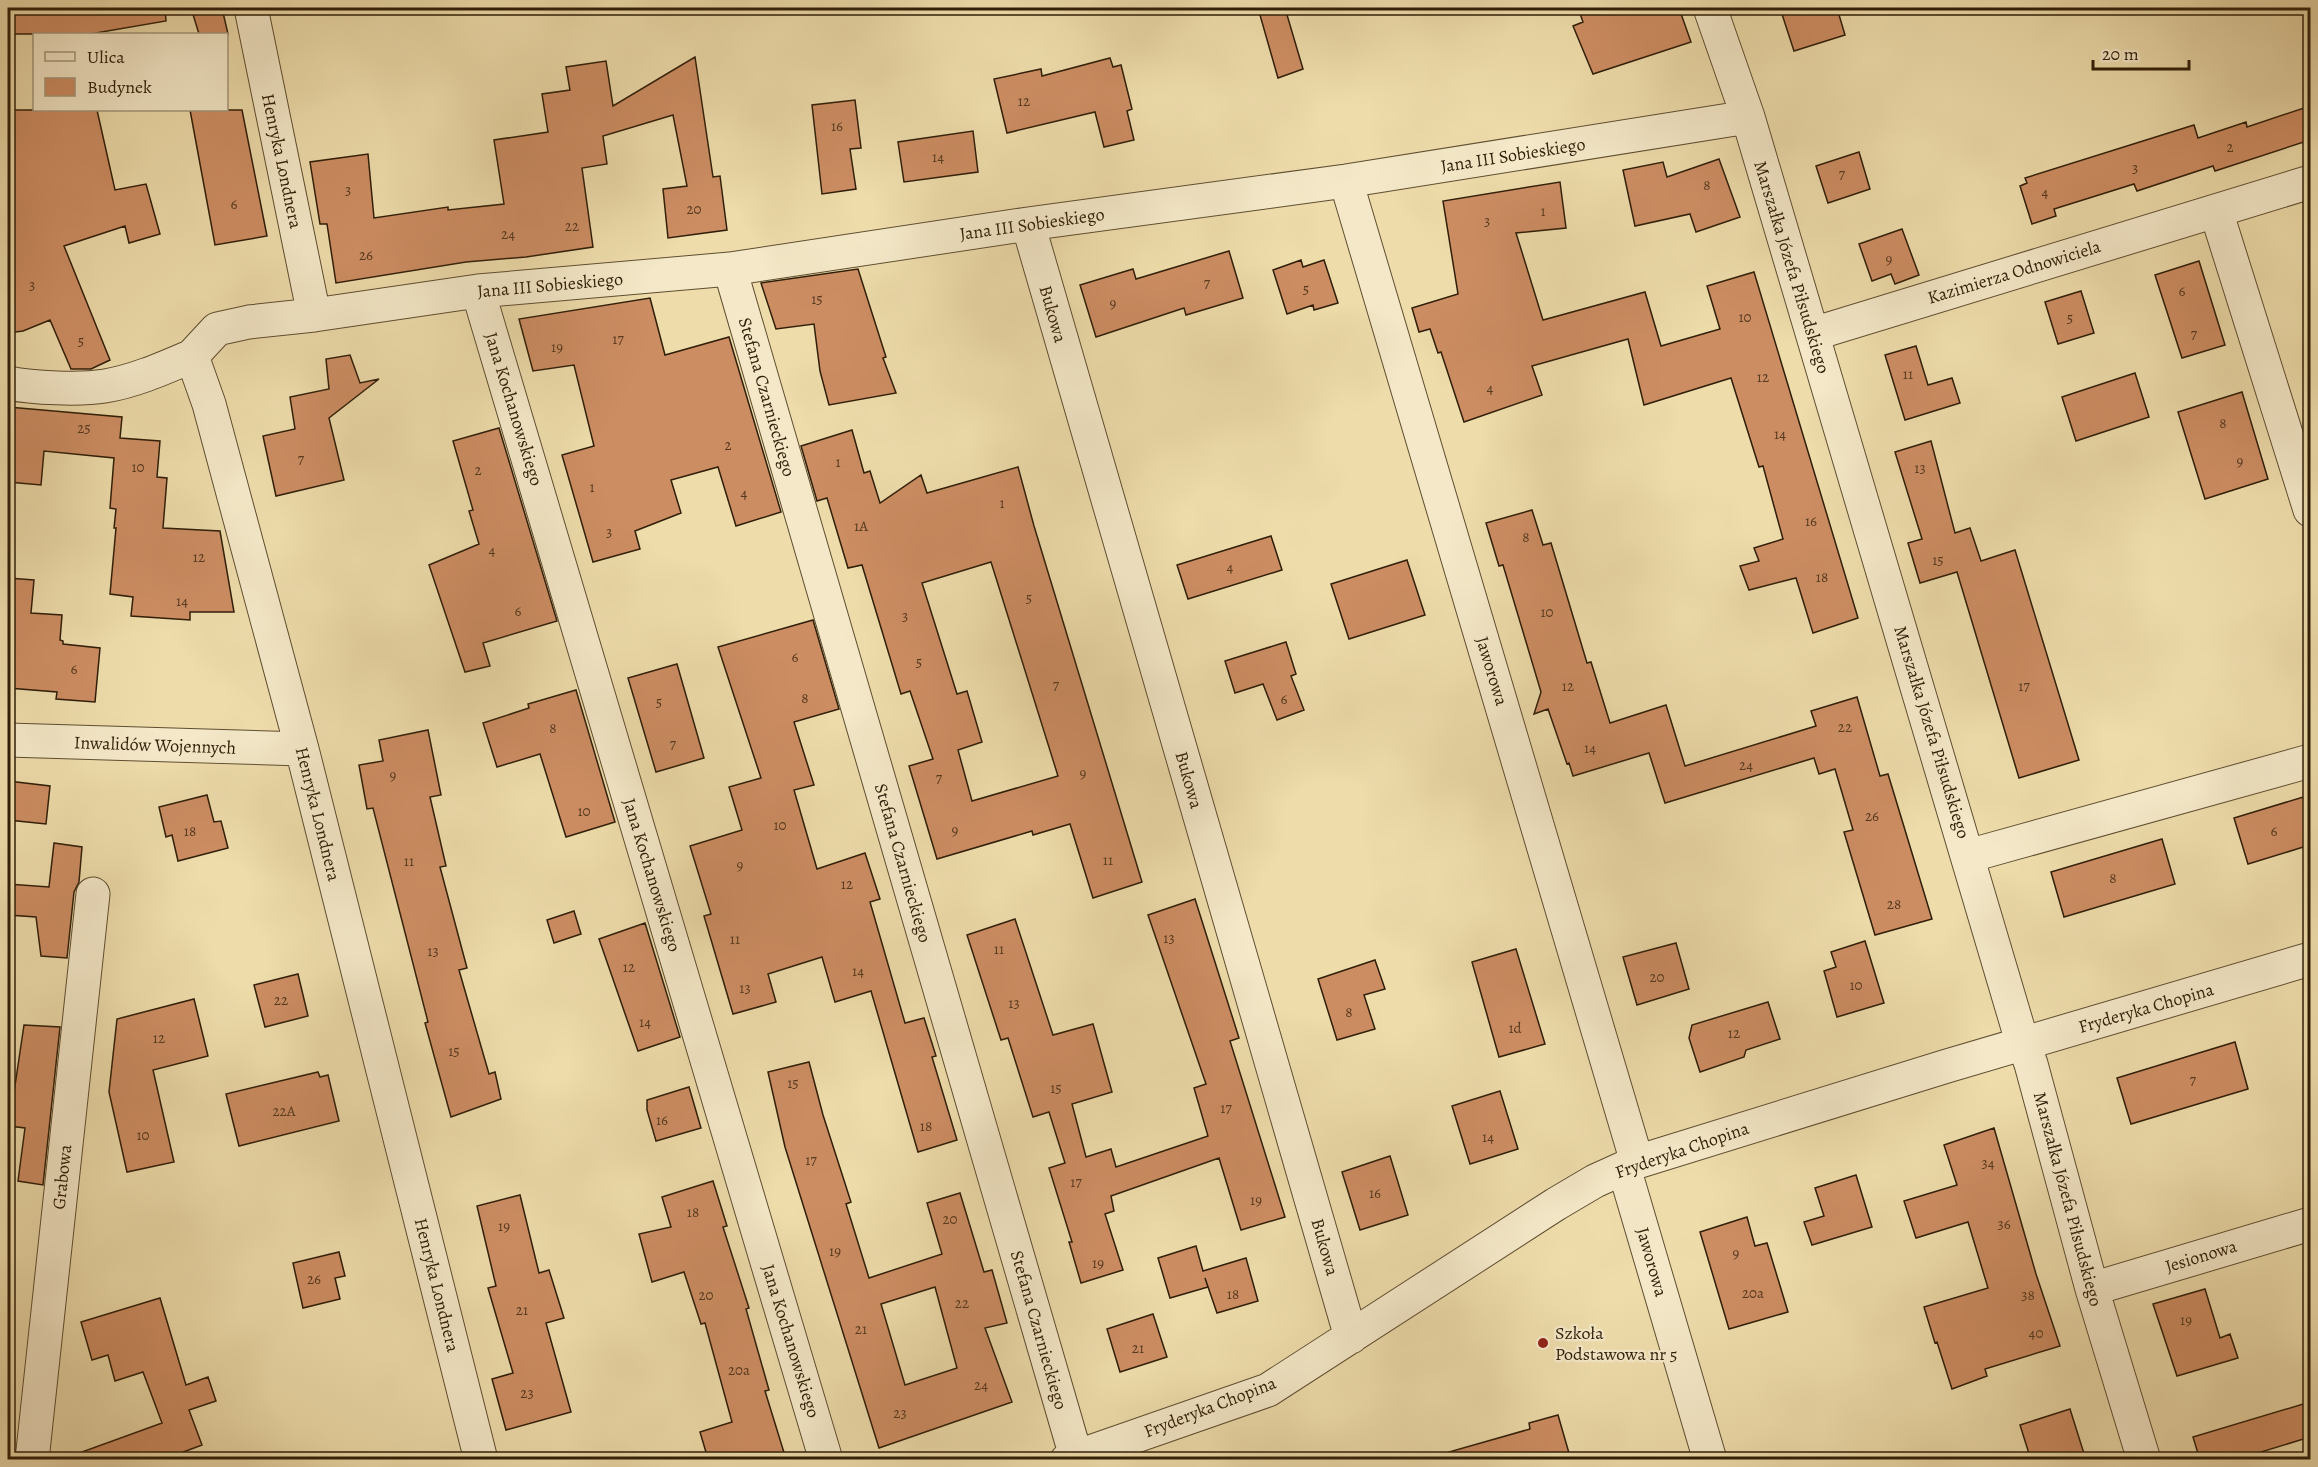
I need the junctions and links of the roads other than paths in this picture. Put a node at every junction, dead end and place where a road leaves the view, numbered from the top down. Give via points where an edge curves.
1 (251, 8) edge
2 (1710, 8) edge
3 (1748, 117) junction
4 (1346, 181) junction
5 (2310, 182) edge
6 (2216, 211) junction
7 (1028, 224) junction
8 (729, 269) junction
9 (478, 291) junction
10 (314, 315) junction
11 (1813, 334) junction
12 (192, 356) junction
13 (8, 383) edge
14 (2310, 510) edge
15 (8, 740) edge
16 (302, 750) junction
17 (2310, 760) edge
18 (1968, 856) junction
19 (93, 894) dead end
20 (2310, 959) edge
21 (2023, 1044) junction
22 (1630, 1165) junction
23 (2310, 1224) edge
24 (2092, 1289) junction
25 (1351, 1337) junction
26 (1073, 1459) edge
27 (32, 1460) edge
28 (481, 1460) edge
29 (826, 1460) edge
30 (1710, 1460) edge
31 (2144, 1460) edge

1 - 10 street, Henryka Londnera
2 - 3 street, Marszałka Józefa Piłsudskiego
3 - 4 street, Jana III Sobieskiego
3 - 11 street, Marszałka Józefa Piłsudskiego
4 - 7 street, Jana III Sobieskiego
4 - 22 street, Jaworowa
5 - 6 street, Kazimierza Odnowiciela
6 - 11 street, Kazimierza Odnowiciela
6 - 14 street
7 - 8 street, Jana III Sobieskiego
7 - 25 street, Bukowa
8 - 9 street, Jana III Sobieskiego
8 - 26 street, Stefana Czarnieckiego
9 - 10 street, Jana III Sobieskiego
9 - 29 street, Jana Kochanowskiego
10 - 12 street, Jana III Sobieskiego via 217,329
11 - 18 street, Marszałka Józefa Piłsudskiego
12 - 13 street via 148,375 104,387
12 - 16 street, Henryka Londnera via 209,404
15 - 16 street, Inwalidów Wojennych
16 - 28 street, Henryka Londnera
17 - 18 street
18 - 21 street, Marszałka Józefa Piłsudskiego
19 - 27 street, Grabowa
20 - 21 street, Fryderyka Chopina
21 - 22 street, Fryderyka Chopina
21 - 24 street, Marszałka Józefa Piłsudskiego
22 - 25 street, Fryderyka Chopina via 1556,1204
22 - 30 street, Jaworowa
23 - 24 street, Jesionowa
24 - 31 street, Marszałka Józefa Piłsudskiego
25 - 26 street, Fryderyka Chopina via 1268,1390

